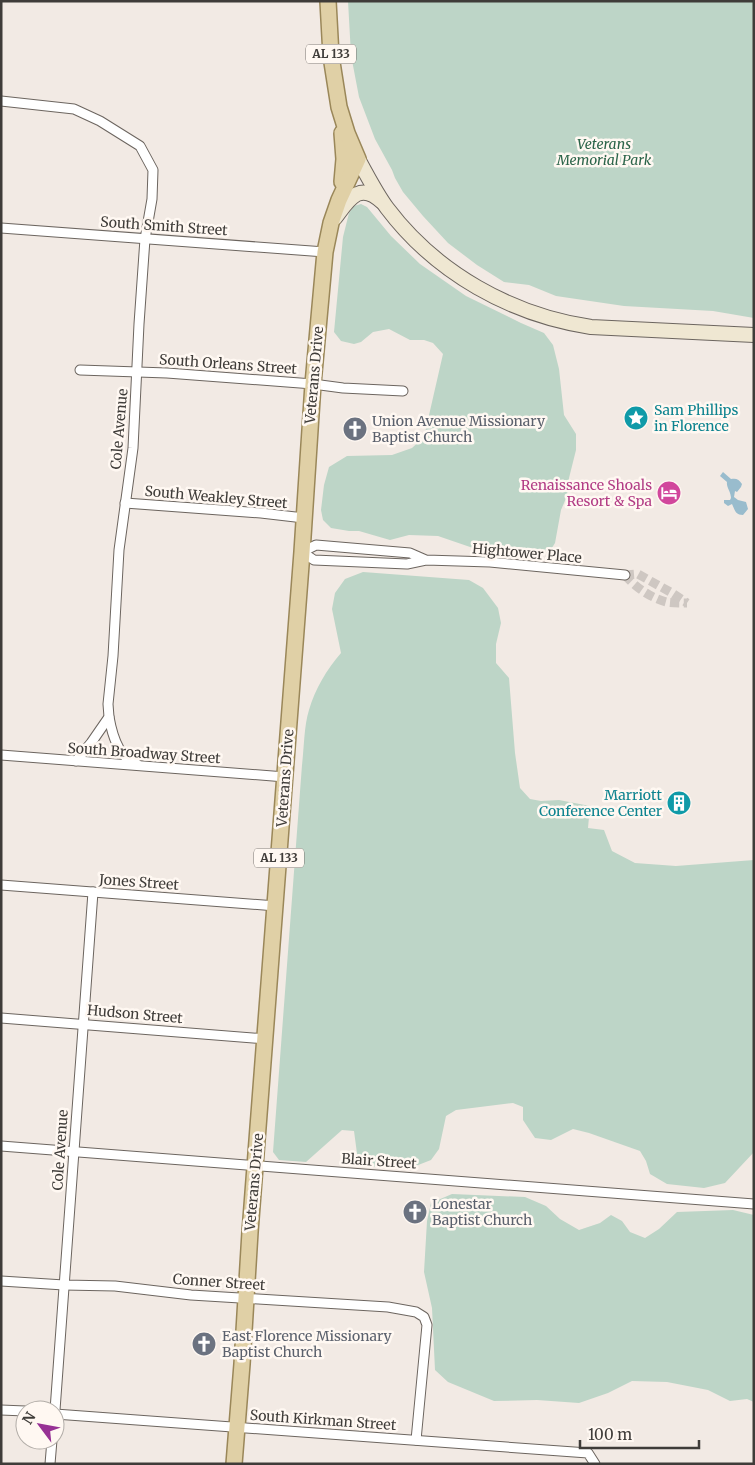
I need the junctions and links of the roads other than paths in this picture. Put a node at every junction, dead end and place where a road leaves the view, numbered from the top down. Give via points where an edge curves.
1 (328, 1) edge
2 (1, 101) edge
3 (339, 107) junction
4 (358, 159) junction
5 (339, 200) junction
6 (386, 207) junction
7 (332, 223) junction
8 (1, 228) edge
9 (145, 238) junction
10 (325, 252) junction
11 (754, 335) edge
12 (80, 370) dead end
13 (137, 371) junction
14 (313, 384) junction
15 (403, 391) dead end
16 (125, 503) junction
17 (304, 518) junction
18 (302, 552) junction
19 (426, 560) junction
20 (625, 575) tunnel mouth
21 (109, 717) junction
22 (1, 755) edge
23 (76, 761) junction
24 (145, 766) junction
25 (285, 778) junction
26 (1, 885) edge
27 (93, 892) junction
28 (276, 906) junction
29 (1, 1018) edge
30 (83, 1024) junction
31 (266, 1039) junction
32 (1, 1146) edge
33 (74, 1152) junction
34 (256, 1166) junction
35 (754, 1204) edge
36 (1, 1281) edge
37 (64, 1285) junction
38 (246, 1298) junction
39 (56, 1400) edge
40 (1, 1410) edge
41 (15, 1411) edge
42 (65, 1413) edge
43 (237, 1427) junction
44 (416, 1440) junction
45 (51, 1450) edge
46 (50, 1464) edge
47 (234, 1464) edge
48 (595, 1464) edge

1 - 3 main road, AL 133 via 331,56
2 - 9 street, Cole Avenue via 74,109 140,146 153,170
3 - 4 main road, AL 133
3 - 5 main road via 344,159
4 - 5 main road, Veterans Drive / AL 133
4 - 6 main road
5 - 7 main road, Veterans Drive / AL 133
6 - 7 main road via 372,195 351,196
6 - 11 main road via 428,252 466,282 537,314 591,327
7 - 10 main road, Veterans Drive / AL 133
8 - 9 street, South Smith Street
9 - 10 street, South Smith Street
9 - 13 street, Cole Avenue
10 - 14 main road, Veterans Drive / AL 133
12 - 13 street, South Orleans Street
13 - 14 street, South Orleans Street
13 - 16 street, Cole Avenue
14 - 15 street, South Orleans Street
14 - 17 main road, Veterans Drive / AL 133
16 - 17 street, South Weakley Street
16 - 21 street, Cole Avenue
17 - 18 main road, Veterans Drive / AL 133
18 - 19 street, Hightower Place via 314,560 407,564
18 - 19 street, Hightower Place via 316,545 410,553
18 - 25 main road, Veterans Drive / AL 133
19 - 20 street, Hightower Place via 490,562
21 - 23 street
21 - 24 street, Cole Avenue via 120,749 132,763
22 - 23 street, South Broadway Street
23 - 24 street, South Broadway Street
24 - 25 street, South Broadway Street
25 - 28 main road, Veterans Drive / AL 133
26 - 27 street, Jones Street
27 - 28 street, Jones Street
27 - 30 street, Cole Avenue
28 - 31 main road, Veterans Drive / AL 133
29 - 30 street, Hudson Street
30 - 31 street, Hudson Street
30 - 33 street, Cole Avenue
31 - 34 main road, Veterans Drive / AL 133
32 - 33 street, Blair Street
33 - 34 street, Blair Street
33 - 37 street, Cole Avenue
34 - 35 street, Blair Street
34 - 38 main road, Veterans Drive / AL 133
36 - 37 street, Conner Street
37 - 38 street, Conner Street via 115,1286
37 - 39 street, Cole Avenue
38 - 43 main road, Veterans Drive / AL 133
38 - 44 street, Conner Street via 388,1307 416,1312 424,1317 427,1325
40 - 41 street
42 - 43 street, South Kirkman Street
43 - 44 street, South Kirkman Street
43 - 47 main road, Veterans Drive / AL 133
44 - 48 street, South Kirkman Street via 588,1453
45 - 46 street

